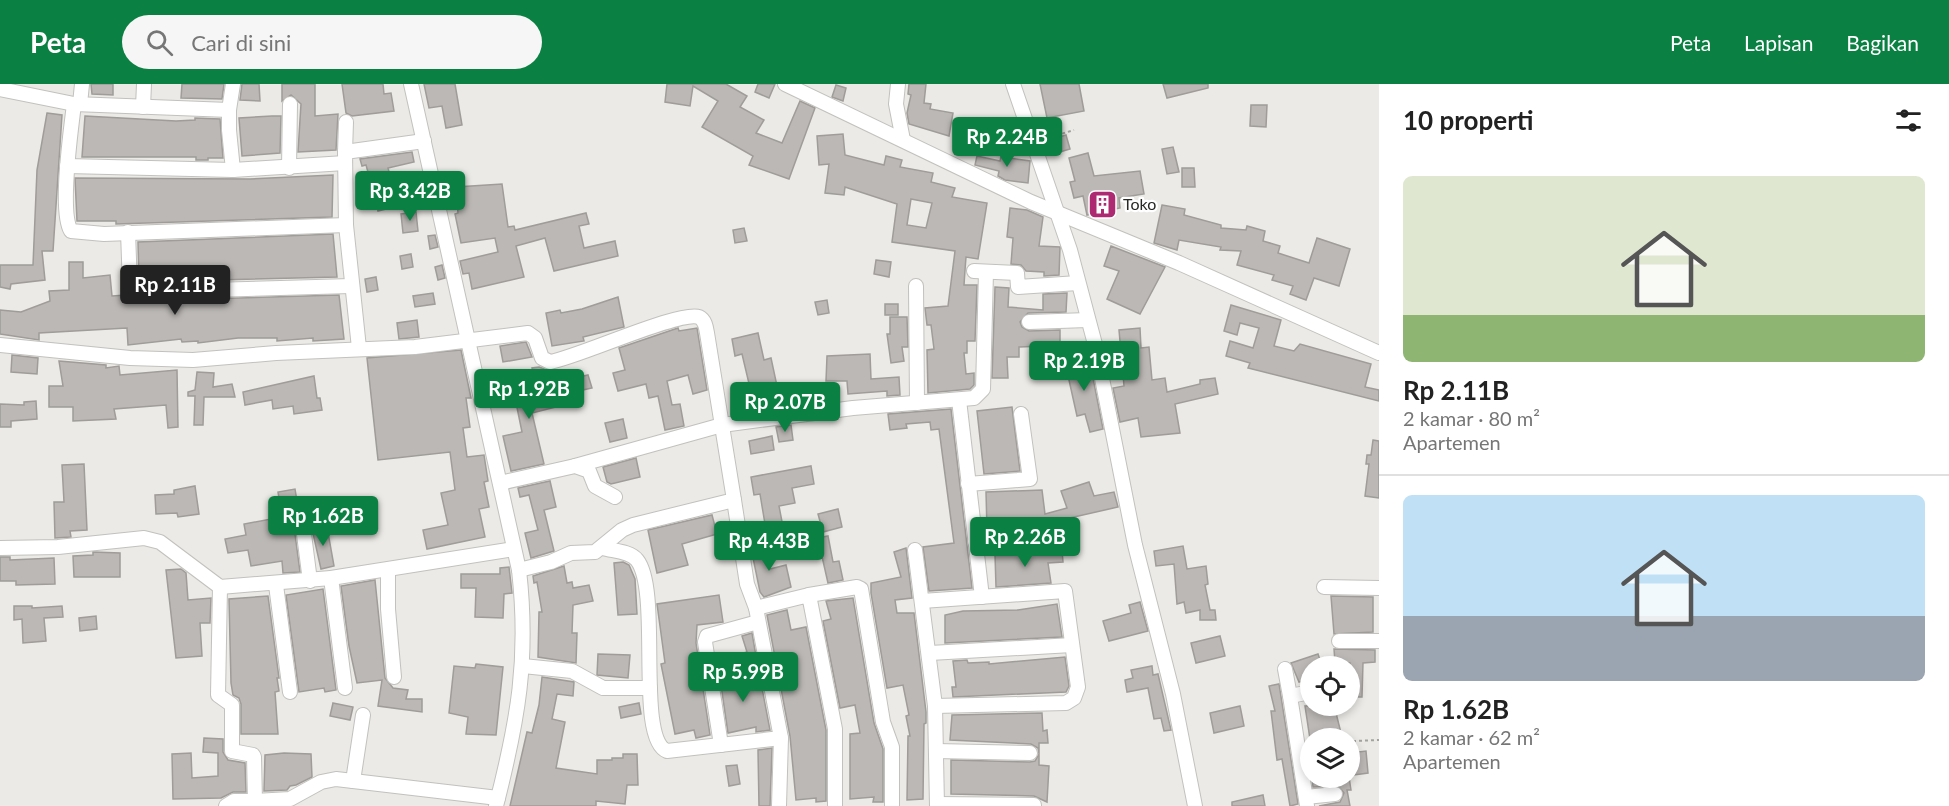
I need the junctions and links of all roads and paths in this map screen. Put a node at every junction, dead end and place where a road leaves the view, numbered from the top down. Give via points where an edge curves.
1 (82, 84) edge
2 (144, 84) edge
3 (233, 84) edge
4 (411, 84) edge
5 (785, 84) edge
6 (898, 84) edge
7 (1013, 84) edge
8 (0, 89) edge
9 (77, 104) junction
10 (290, 104) dead end
11 (143, 107) junction
12 (230, 110) junction
13 (346, 122) dead end
14 (1074, 130) dead end
15 (903, 140) junction
16 (424, 141) junction
17 (1034, 142) junction
18 (345, 157) junction
19 (67, 166) junction
20 (289, 168) junction
21 (233, 170) junction
22 (1045, 173) junction
23 (1026, 199) junction
24 (1059, 214) junction
25 (346, 225) junction
26 (128, 232) junction
27 (1078, 283) junction
28 (351, 286) junction
29 (916, 286) dead end
30 (1088, 320) junction
31 (1029, 322) dead end
32 (468, 343) junction
33 (0, 345) edge
34 (359, 348) junction
35 (1379, 353) edge
36 (959, 400) junction
37 (917, 404) junction
38 (1021, 414) dead end
39 (722, 425) junction
40 (575, 466) junction
41 (500, 483) junction
42 (968, 484) junction
43 (615, 497) dead end
44 (734, 500) junction
45 (301, 511) dead end
46 (1047, 537) dead end
47 (975, 541) junction
48 (0, 548) edge
49 (603, 548) junction
50 (514, 549) junction
51 (915, 550) dead end
52 (388, 570) junction
53 (519, 570) junction
54 (331, 578) junction
55 (310, 581) junction
56 (276, 585) junction
57 (220, 587) junction
58 (1324, 587) dead end
59 (1379, 588) edge
60 (809, 595) junction
61 (982, 597) junction
62 (922, 601) junction
63 (757, 615) junction
64 (1339, 641) dead end
65 (1379, 641) edge
66 (1072, 645) junction
67 (930, 653) junction
68 (523, 666) junction
69 (1285, 669) dead end
70 (394, 677) dead end
71 (345, 687) dead end
72 (650, 688) junction
73 (290, 692) dead end
74 (1300, 694) edge
75 (1290, 696) junction
76 (935, 706) junction
77 (363, 715) dead end
78 (1300, 731) edge
79 (781, 738) junction
80 (1379, 740) edge
81 (1360, 741) edge
82 (721, 745) junction
83 (936, 751) junction
84 (1028, 756) dead end
85 (352, 781) junction
86 (1335, 794) dead end
87 (255, 801) junction
88 (497, 802) edge
89 (1307, 802) edge
90 (937, 805) edge
91 (226, 806) edge
92 (779, 806) edge
93 (835, 806) edge
94 (892, 806) edge
95 (971, 806) edge
96 (1034, 806) edge
97 (1195, 806) edge

1 - 9 street
2 - 11 street
3 - 12 street
4 - 16 street
5 - 15 street
6 - 15 street via 897,114
7 - 17 street
8 - 9 street
9 - 11 street
9 - 19 street
10 - 20 street
11 - 12 street
12 - 21 street
13 - 18 street
14 - 17 path
15 - 23 street
16 - 18 street
16 - 32 street
17 - 22 street
18 - 20 street
18 - 25 street
19 - 21 street
19 - 26 street via 69,230 85,234
20 - 21 street
22 - 23 street via 1042,190
22 - 24 street
23 - 24 street
24 - 27 street
24 - 35 street
25 - 26 street
25 - 28 street
26 - 28 street via 130,287 138,292
27 - 30 street
27 - 36 street via 1018,286 1017,273 980,271 983,389 975,398
28 - 34 street
29 - 37 street
30 - 31 street
30 - 97 street
32 - 34 street
32 - 39 street via 532,334 542,358 550,362 645,329 699,317 705,322
32 - 41 street
33 - 34 street via 193,360
36 - 37 street
36 - 42 street
37 - 39 street
38 - 42 street via 1030,479
39 - 40 street
39 - 44 street
40 - 41 street
40 - 43 street via 585,468 596,486
41 - 50 street
42 - 47 street
44 - 49 street via 633,525
44 - 63 street via 747,584
45 - 55 street
46 - 47 street
47 - 61 street
48 - 57 street via 58,547 144,538 160,542
49 - 53 street via 571,553
49 - 72 street via 629,554 641,569 647,590
50 - 52 street
50 - 53 street
51 - 62 street
52 - 54 street
52 - 70 street via 387,609
53 - 68 street via 525,637
54 - 55 street
54 - 71 street
55 - 56 street
56 - 57 street
56 - 73 street
57 - 87 street via 218,695 232,705 232,751 253,755
58 - 59 street
60 - 63 street
60 - 93 street via 835,729
60 - 94 street via 861,589 883,722 892,747
61 - 62 street
61 - 66 street via 1065,591
62 - 67 street
63 - 79 street
63 - 82 street via 706,636
64 - 65 street
66 - 67 street
66 - 76 street via 1078,687 1076,695 1066,702
67 - 76 street
68 - 72 street via 572,671 603,688
68 - 88 street via 511,746
69 - 75 street
72 - 82 street via 656,739 663,749
74 - 75 street
75 - 78 street
76 - 83 street
77 - 85 street
79 - 82 street
79 - 92 street
80 - 81 path
83 - 84 street
83 - 90 street
85 - 87 street via 329,780 290,799
85 - 88 street
86 - 89 street
87 - 91 street via 234,801
90 - 95 street
90 - 96 street

